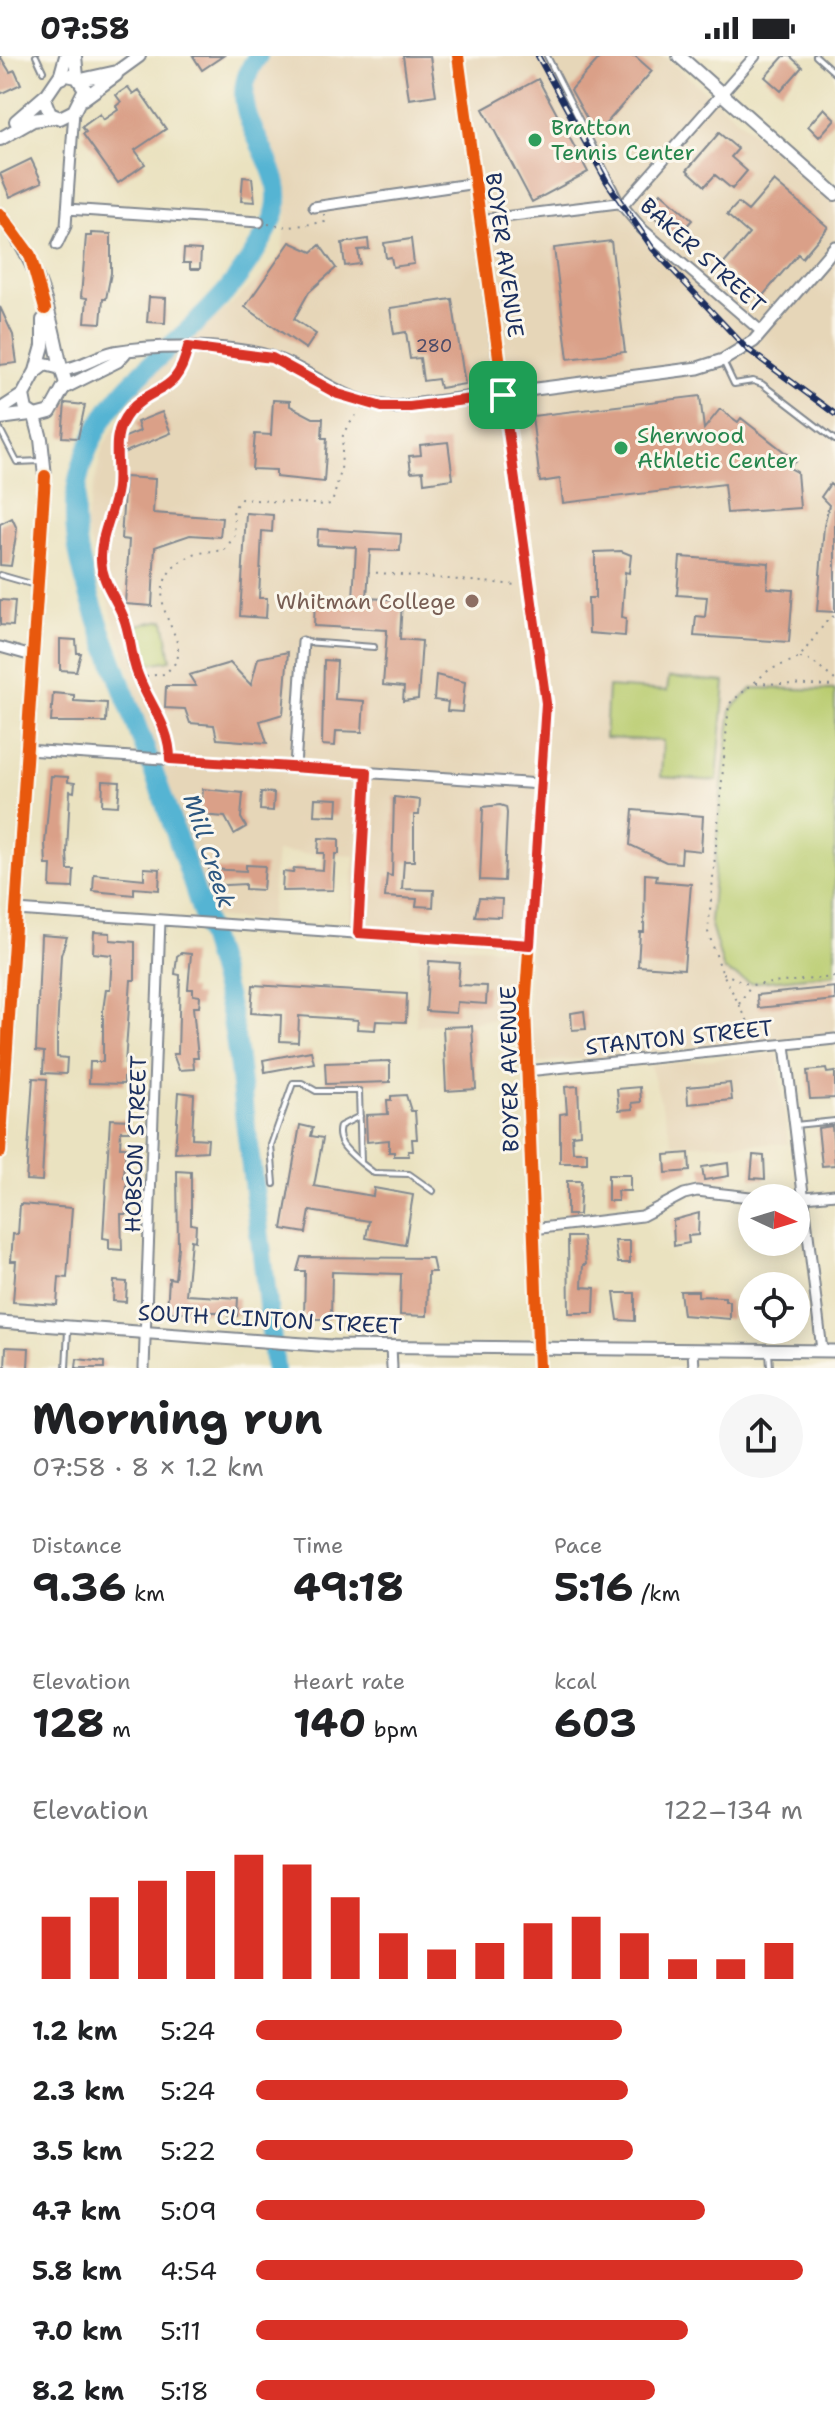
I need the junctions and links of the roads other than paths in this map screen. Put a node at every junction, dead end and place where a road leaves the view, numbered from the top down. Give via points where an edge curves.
1 (36, 56) edge
2 (66, 56) edge
3 (75, 56) edge
4 (139, 56) edge
5 (458, 56) edge
6 (547, 56) edge
7 (679, 56) edge
8 (755, 56) edge
9 (816, 56) edge
10 (43, 71) dead end
11 (117, 72) junction
12 (835, 73) edge
13 (79, 78) junction
14 (58, 79) junction
15 (721, 94) junction
16 (46, 95) junction
17 (83, 99) junction
18 (74, 111) junction
19 (57, 118) junction
20 (0, 131) edge
21 (71, 134) junction
22 (0, 139) edge
23 (476, 183) junction
24 (835, 194) edge
25 (621, 204) junction
26 (318, 206) road end
27 (67, 209) junction
28 (0, 214) edge
29 (480, 220) junction
30 (259, 222) road end
31 (57, 245) dead end
32 (835, 247) edge
33 (45, 309) junction
34 (762, 332) junction
35 (125, 353) junction
36 (723, 360) junction
37 (61, 369) junction
38 (36, 371) junction
39 (64, 388) junction
40 (23, 395) junction
41 (503, 395) junction
42 (52, 409) junction
43 (0, 410) edge
44 (32, 415) junction
45 (0, 418) edge
46 (0, 429) edge
47 (835, 440) edge
48 (43, 461) junction
49 (45, 476) junction
50 (0, 575) edge
51 (37, 585) junction
52 (303, 642) joint
53 (0, 647) edge
54 (374, 647) dead end
55 (32, 656) junction
56 (26, 750) junction
57 (295, 767) junction
58 (367, 772) junction
59 (541, 784) junction
60 (16, 910) junction
61 (160, 920) junction
62 (358, 933) junction
63 (530, 945) junction
64 (835, 1039) edge
65 (785, 1045) junction
66 (527, 1071) junction
67 (2, 1105) edge
68 (360, 1116) junction
69 (835, 1121) edge
70 (795, 1125) junction
71 (0, 1152) edge
72 (361, 1163) junction
73 (274, 1184) dead end
74 (798, 1184) edge
75 (433, 1191) dead end
76 (835, 1194) edge
77 (738, 1196) edge
78 (810, 1196) edge
79 (533, 1229) junction
80 (808, 1256) edge
81 (0, 1322) edge
82 (68, 1327) junction
83 (147, 1333) junction
84 (391, 1346) junction
85 (538, 1347) junction
86 (822, 1350) junction
87 (693, 1351) junction
88 (769, 1351) junction
89 (835, 1351) edge
90 (66, 1368) edge
91 (144, 1368) edge
92 (392, 1368) edge
93 (539, 1368) edge
94 (694, 1368) edge
95 (770, 1368) edge

1 - 10 lane
2 - 14 main road
3 - 13 main road
4 - 11 main road
5 - 23 street, BOYER AVENUE
6 - 25 lane
7 - 15 main road
8 - 15 street
9 - 12 lane
11 - 13 main road
11 - 17 main road via 116,78
13 - 14 main road
13 - 17 main road
14 - 16 main road
15 - 24 main road
15 - 25 street
16 - 19 main road via 46,110
16 - 20 main road
17 - 18 main road
18 - 19 main road
18 - 21 street
19 - 21 street
19 - 22 main road via 33,120
21 - 27 street
23 - 26 street
23 - 29 street, BOYER AVENUE
25 - 29 street
25 - 34 street, BAKER STREET via 642,229
27 - 30 street
27 - 31 street
28 - 33 main road via 30,255
29 - 41 street, BOYER AVENUE
32 - 34 street
33 - 37 main road
33 - 38 main road
34 - 36 street
35 - 37 street
35 - 39 street
35 - 41 street via 188,347 272,358 367,404 410,407
36 - 41 street
36 - 47 lane via 734,384 762,384
37 - 38 main road via 45,364
37 - 39 main road
38 - 40 main road
39 - 42 main road
40 - 43 main road
40 - 44 main road via 23,405
41 - 59 street, BOYER AVENUE via 546,703
42 - 44 main road
42 - 49 main road via 50,469
44 - 45 main road
44 - 48 main road
46 - 48 lane via 17,462
48 - 49 main road
49 - 51 main road
50 - 51 lane
51 - 55 main road
52 - 54 lane
52 - 57 street
53 - 55 street
55 - 56 main road
56 - 57 street
56 - 60 main road
57 - 58 street
58 - 59 street
58 - 62 street
59 - 63 street, BOYER AVENUE
60 - 61 street
60 - 67 main road
61 - 62 street
61 - 83 street, HOBSON STREET
62 - 63 street
63 - 66 street, BOYER AVENUE
64 - 65 street, STANTON STREET
65 - 66 street, STANTON STREET
65 - 70 street
66 - 79 street, BOYER AVENUE
67 - 71 main road
68 - 72 lane
68 - 72 lane via 340,1126 339,1132 344,1146
68 - 73 lane via 359,1091 316,1091 293,1083 271,1145
69 - 70 lane
70 - 74 street
72 - 75 lane via 374,1173 409,1174
76 - 78 street
77 - 79 street via 697,1191 642,1216
79 - 85 street, BOYER AVENUE
80 - 86 street
81 - 82 street, SOUTH CLINTON STREET
82 - 83 street, SOUTH CLINTON STREET
82 - 90 lane
83 - 84 street, SOUTH CLINTON STREET
83 - 91 street, HOBSON STREET
84 - 85 street, SOUTH CLINTON STREET
84 - 92 street
85 - 87 street, SOUTH CLINTON STREET
85 - 93 street, BOYER AVENUE
86 - 88 street, SOUTH CLINTON STREET
86 - 89 street, SOUTH CLINTON STREET
87 - 88 street, SOUTH CLINTON STREET
87 - 94 street
88 - 95 lane

